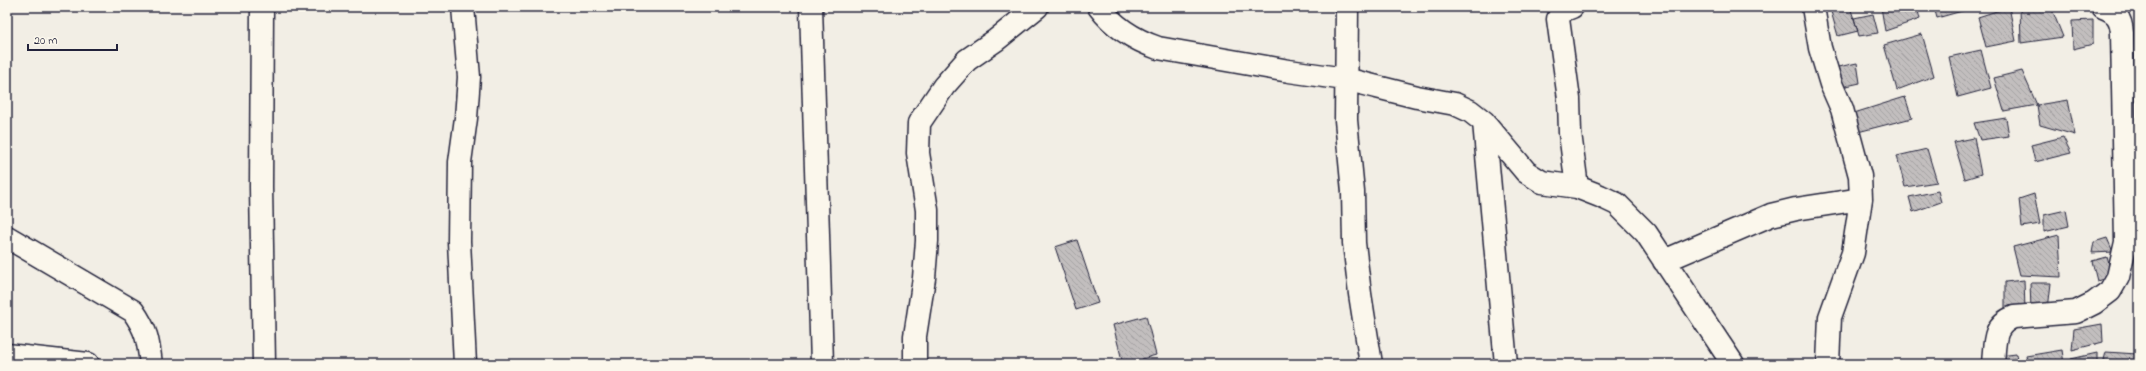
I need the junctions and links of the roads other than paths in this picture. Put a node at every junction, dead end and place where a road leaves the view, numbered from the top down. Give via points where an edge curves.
1 (265, 7) edge
2 (463, 7) edge
3 (811, 7) edge
4 (1037, 7) edge
5 (1099, 7) edge
6 (1347, 7) edge
7 (1572, 7) edge
8 (1813, 7) edge
9 (2103, 7) edge
10 (1346, 78) junction
11 (1484, 122) junction
12 (1577, 187) junction
13 (1861, 199) junction
14 (7, 237) edge
15 (1664, 261) junction
16 (7, 355) edge
17 (88, 364) edge
18 (151, 364) edge
19 (264, 364) edge
20 (465, 364) edge
21 (822, 364) edge
22 (915, 364) edge
23 (1371, 364) edge
24 (1506, 364) edge
25 (1733, 364) edge
26 (1828, 364) edge
27 (1993, 364) edge

1 - 19 street via 261,187
2 - 20 street via 469,77 460,162 459,225
3 - 21 street
4 - 22 street via 967,60 944,86 919,123 918,152 927,210 927,241 915,336
5 - 10 street via 1127,34 1141,43 1158,48
6 - 10 street
7 - 12 street via 1562,11 1558,19
8 - 13 street via 1820,48 1842,109 1860,176
9 - 27 street via 2114,11 2122,27 2126,242 2118,277 2110,290 2094,303 2076,312 2005,320 1999,326 1995,338
10 - 11 street via 1417,97 1455,104
10 - 23 street via 1354,243
11 - 12 street via 1526,172 1542,182
11 - 24 street
12 - 15 street via 1617,204 1646,233
13 - 15 street via 1796,208 1771,215
13 - 26 street via 1853,253 1830,317
14 - 18 street via 133,311 144,326
15 - 25 street
16 - 17 street

